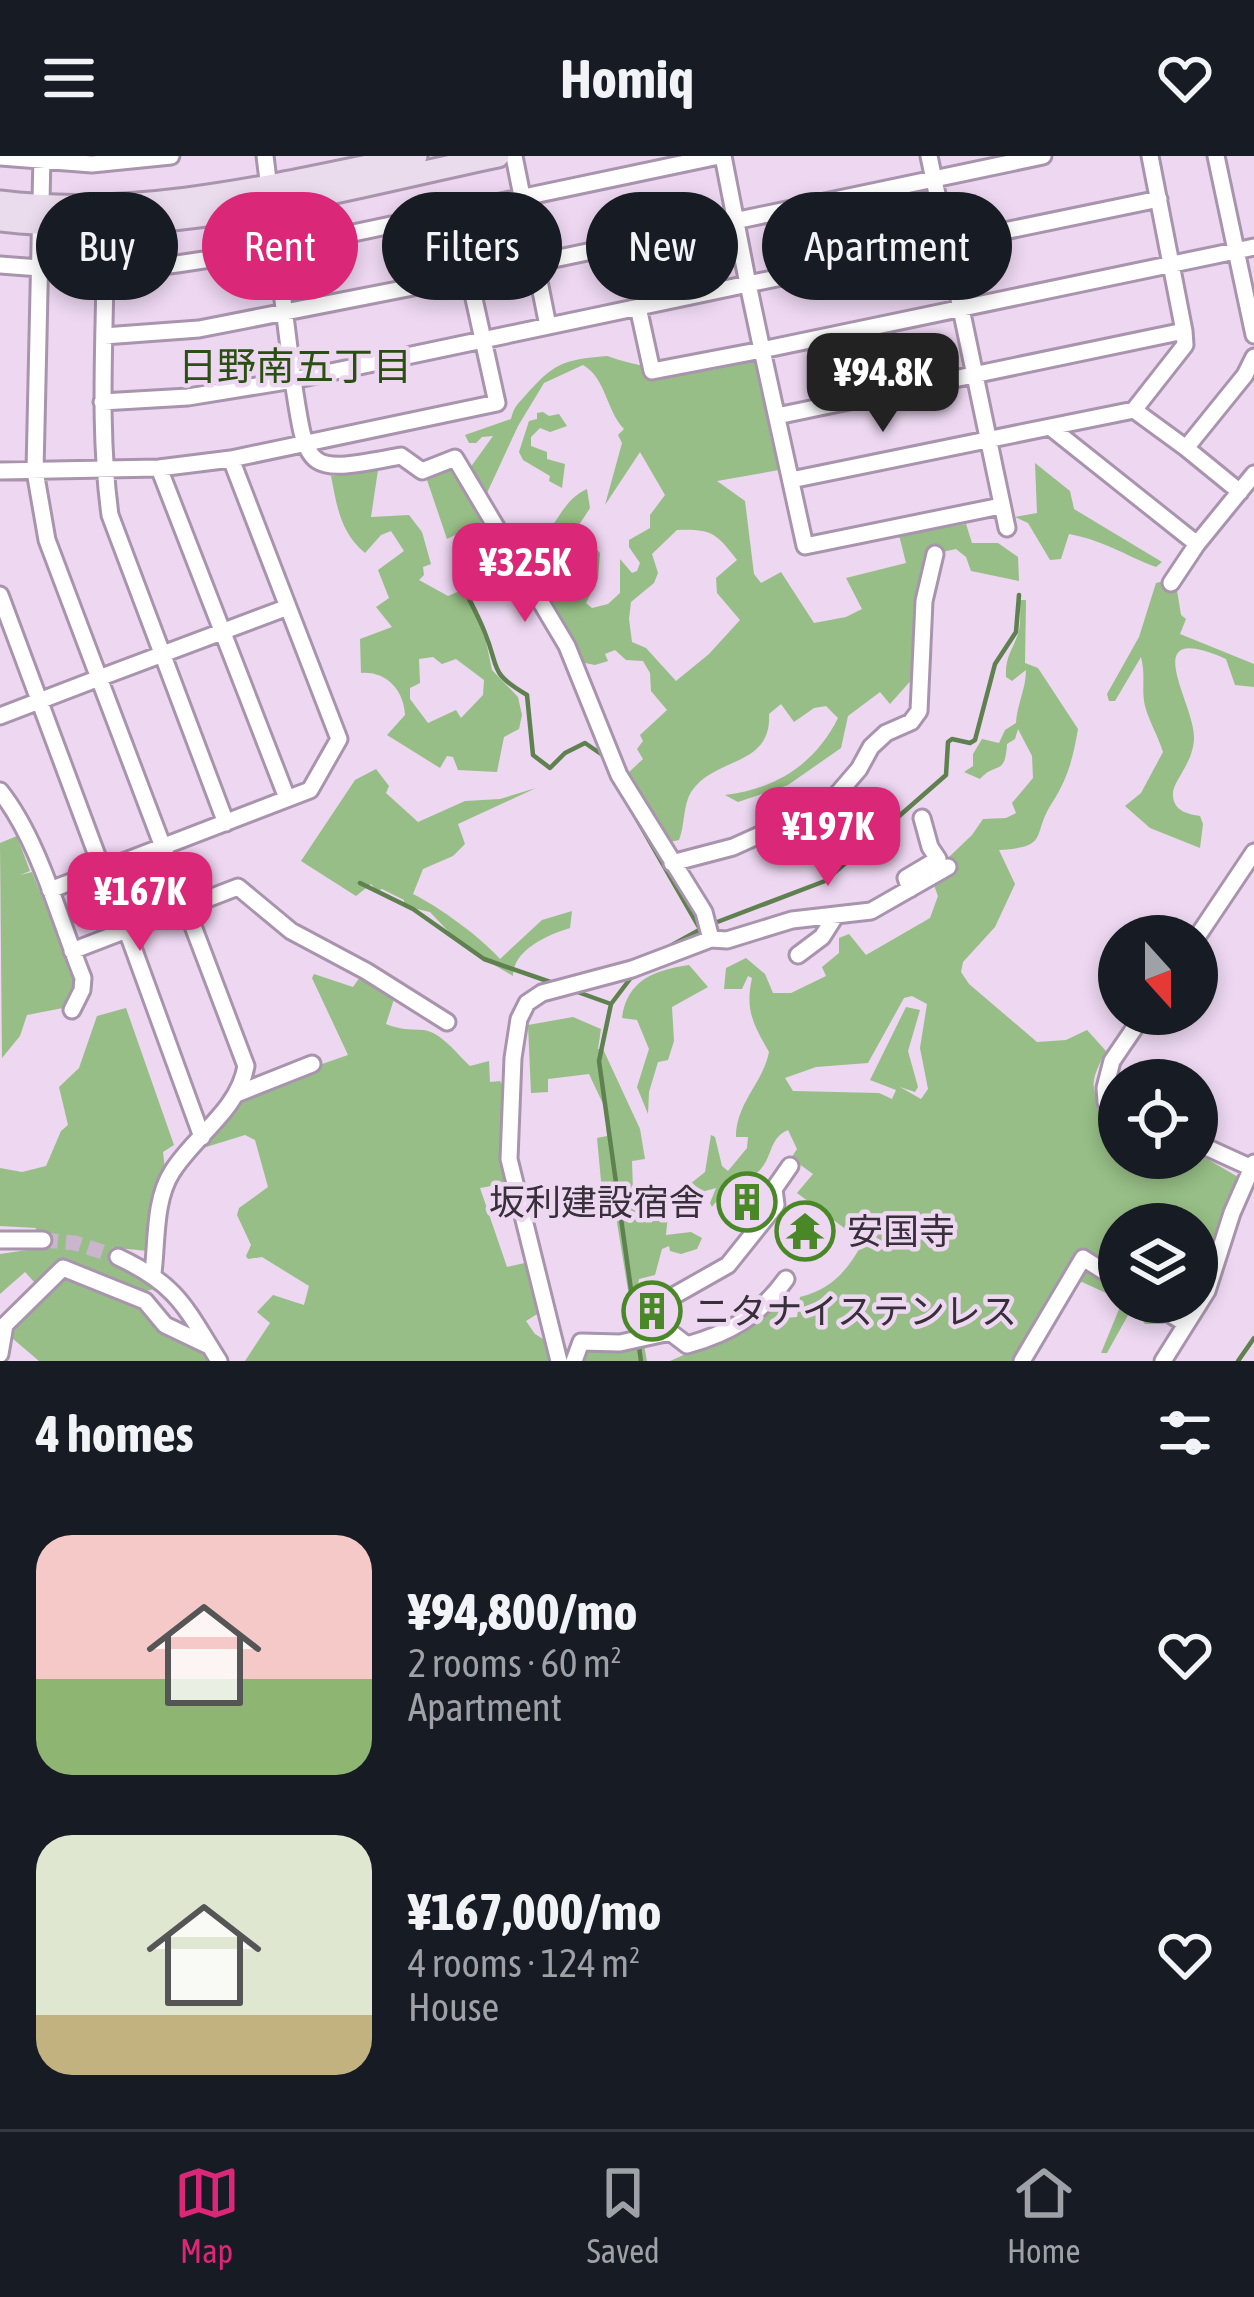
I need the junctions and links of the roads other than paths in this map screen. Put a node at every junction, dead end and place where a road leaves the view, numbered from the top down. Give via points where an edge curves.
1 (171, 156) edge
2 (265, 156) edge
3 (416, 156) edge
4 (498, 156) edge
5 (514, 156) edge
6 (721, 156) edge
7 (928, 156) edge
8 (1043, 156) edge
9 (1150, 156) edge
10 (1216, 156) edge
11 (0, 157) edge
12 (42, 159) edge
13 (933, 179) junction
14 (40, 192) edge
15 (270, 192) edge
16 (278, 192) edge
17 (282, 192) edge
18 (521, 192) edge
19 (546, 192) edge
20 (729, 192) edge
21 (936, 192) edge
22 (1159, 199) junction
23 (0, 202) edge
24 (36, 215) edge
25 (36, 216) edge
26 (0, 220) edge
27 (738, 220) edge
28 (1012, 229) edge
29 (738, 231) edge
30 (1254, 247) edge
31 (1236, 250) junction
32 (0, 265) edge
33 (1171, 265) junction
34 (36, 267) edge
35 (762, 281) edge
36 (748, 284) junction
37 (382, 294) edge
38 (38, 300) edge
39 (105, 300) edge
40 (282, 300) edge
41 (475, 300) edge
42 (543, 300) edge
43 (958, 300) edge
44 (638, 307) junction
45 (960, 310) junction
46 (284, 314) junction
47 (548, 326) junction
48 (1184, 331) junction
49 (1254, 335) edge
50 (104, 336) junction
51 (484, 339) junction
52 (762, 350) junction
53 (1254, 357) edge
54 (974, 376) junction
55 (293, 380) junction
56 (102, 402) junction
57 (1134, 410) junction
58 (777, 416) junction
59 (1050, 427) junction
60 (986, 439) junction
61 (302, 445) junction
62 (1186, 448) junction
63 (232, 459) junction
64 (159, 468) junction
65 (104, 469) junction
66 (0, 471) edge
67 (35, 471) junction
68 (1254, 474) edge
69 (790, 480) junction
70 (1240, 492) junction
71 (1001, 506) junction
72 (1007, 528) dead end
73 (1197, 544) junction
74 (935, 554) dead end
75 (1171, 583) dead end
76 (0, 596) edge
77 (288, 607) junction
78 (222, 631) junction
79 (8, 644) edge
80 (162, 654) junction
81 (99, 678) junction
82 (39, 701) junction
83 (0, 716) edge
84 (0, 791) edge
85 (287, 798) junction
86 (226, 823) junction
87 (930, 824) dead end
88 (165, 847) junction
89 (1254, 852) edge
90 (671, 863) junction
91 (948, 867) dead end
92 (102, 869) junction
93 (910, 889) junction
94 (50, 890) junction
95 (188, 907) junction
96 (836, 915) junction
97 (1212, 915) edge
98 (709, 930) junction
99 (127, 931) junction
100 (72, 951) junction
101 (804, 956) dead end
102 (72, 1010) dead end
103 (447, 1022) dead end
104 (312, 1064) dead end
105 (239, 1093) junction
106 (202, 1137) junction
107 (1218, 1152) edge
108 (790, 1166) dead end
109 (1253, 1167) edge
110 (0, 1240) edge
111 (43, 1240) tunnel mouth
112 (118, 1257) tunnel mouth
113 (1098, 1268) edge
114 (153, 1273) junction
115 (786, 1279) dead end
116 (1186, 1324) joint
117 (670, 1332) junction
118 (209, 1346) junction
119 (6, 1356) edge
120 (219, 1361) edge
121 (559, 1361) edge
122 (574, 1361) edge
123 (1022, 1361) edge
124 (1162, 1361) edge

1 - 12 street via 92,164
2 - 15 street
3 - 16 street
4 - 17 street
5 - 18 street
6 - 19 street
6 - 20 street
7 - 13 street
8 - 13 street
9 - 22 street
10 - 31 street
11 - 12 street
12 - 14 street
13 - 21 street
13 - 27 street
22 - 28 street
22 - 33 street
23 - 24 street
25 - 26 street
29 - 36 street
30 - 31 street
31 - 33 street
31 - 49 street
32 - 34 street
33 - 45 street
33 - 48 street
35 - 36 street
36 - 44 street
36 - 52 street
37 - 46 street
38 - 67 street
39 - 50 street
40 - 46 street
41 - 51 street
42 - 47 street
43 - 45 street
44 - 47 street
44 - 52 street via 652,371
45 - 52 street
45 - 54 street
46 - 50 street
46 - 55 street
47 - 51 street
48 - 54 street
48 - 57 street via 1185,345
50 - 56 street
51 - 55 street
51 - 61 street via 497,404
52 - 58 street
53 - 62 street
54 - 58 street
54 - 60 street
55 - 56 street
55 - 61 street
56 - 65 street
57 - 59 street
57 - 62 street
58 - 69 street
59 - 60 street
59 - 73 street
60 - 69 street
60 - 71 street
61 - 63 street
61 - 90 street via 313,460 335,467 401,456 422,471 455,458 567,646 619,775
62 - 70 street
63 - 64 street
63 - 77 street
64 - 65 street
64 - 78 street
65 - 67 street
65 - 80 street via 110,514
66 - 67 street
67 - 81 street via 47,540
68 - 70 street
69 - 71 street via 805,546
70 - 73 street
71 - 72 street
73 - 75 street
74 - 90 street via 924,601 921,700 911,722 871,747 808,827 764,832
76 - 79 street
77 - 78 street
77 - 85 street via 339,739 310,790
78 - 80 street
78 - 85 street
79 - 82 street
80 - 81 street
80 - 86 street
81 - 82 street
81 - 88 street
82 - 83 street
82 - 92 street
84 - 94 street
85 - 86 street
86 - 88 street
87 - 93 street via 929,847 938,859 906,878
88 - 92 street
88 - 95 street
89 - 97 street
90 - 98 street
91 - 93 street
92 - 94 street
93 - 96 street via 871,911
94 - 100 street
95 - 99 street
95 - 103 street via 238,887 291,931
95 - 105 street via 246,1066
96 - 98 street via 727,940
96 - 101 street
98 - 121 street via 658,959 527,1004 519,1019 509,1160
99 - 100 street
99 - 106 street
100 - 102 street via 83,977
104 - 105 street
105 - 106 street
106 - 114 street via 160,1196
107 - 109 street
108 - 117 street via 773,1189 776,1205 728,1265 668,1299 662,1308
109 - 116 street via 1207,1291
110 - 111 street
112 - 114 street
113 - 123 street via 1082,1258
114 - 118 street via 184,1303
115 - 117 street via 765,1308 720,1336 687,1345
116 - 124 street
117 - 122 street via 580,1342
118 - 119 street via 165,1325 145,1301 63,1268 5,1325
118 - 120 street

